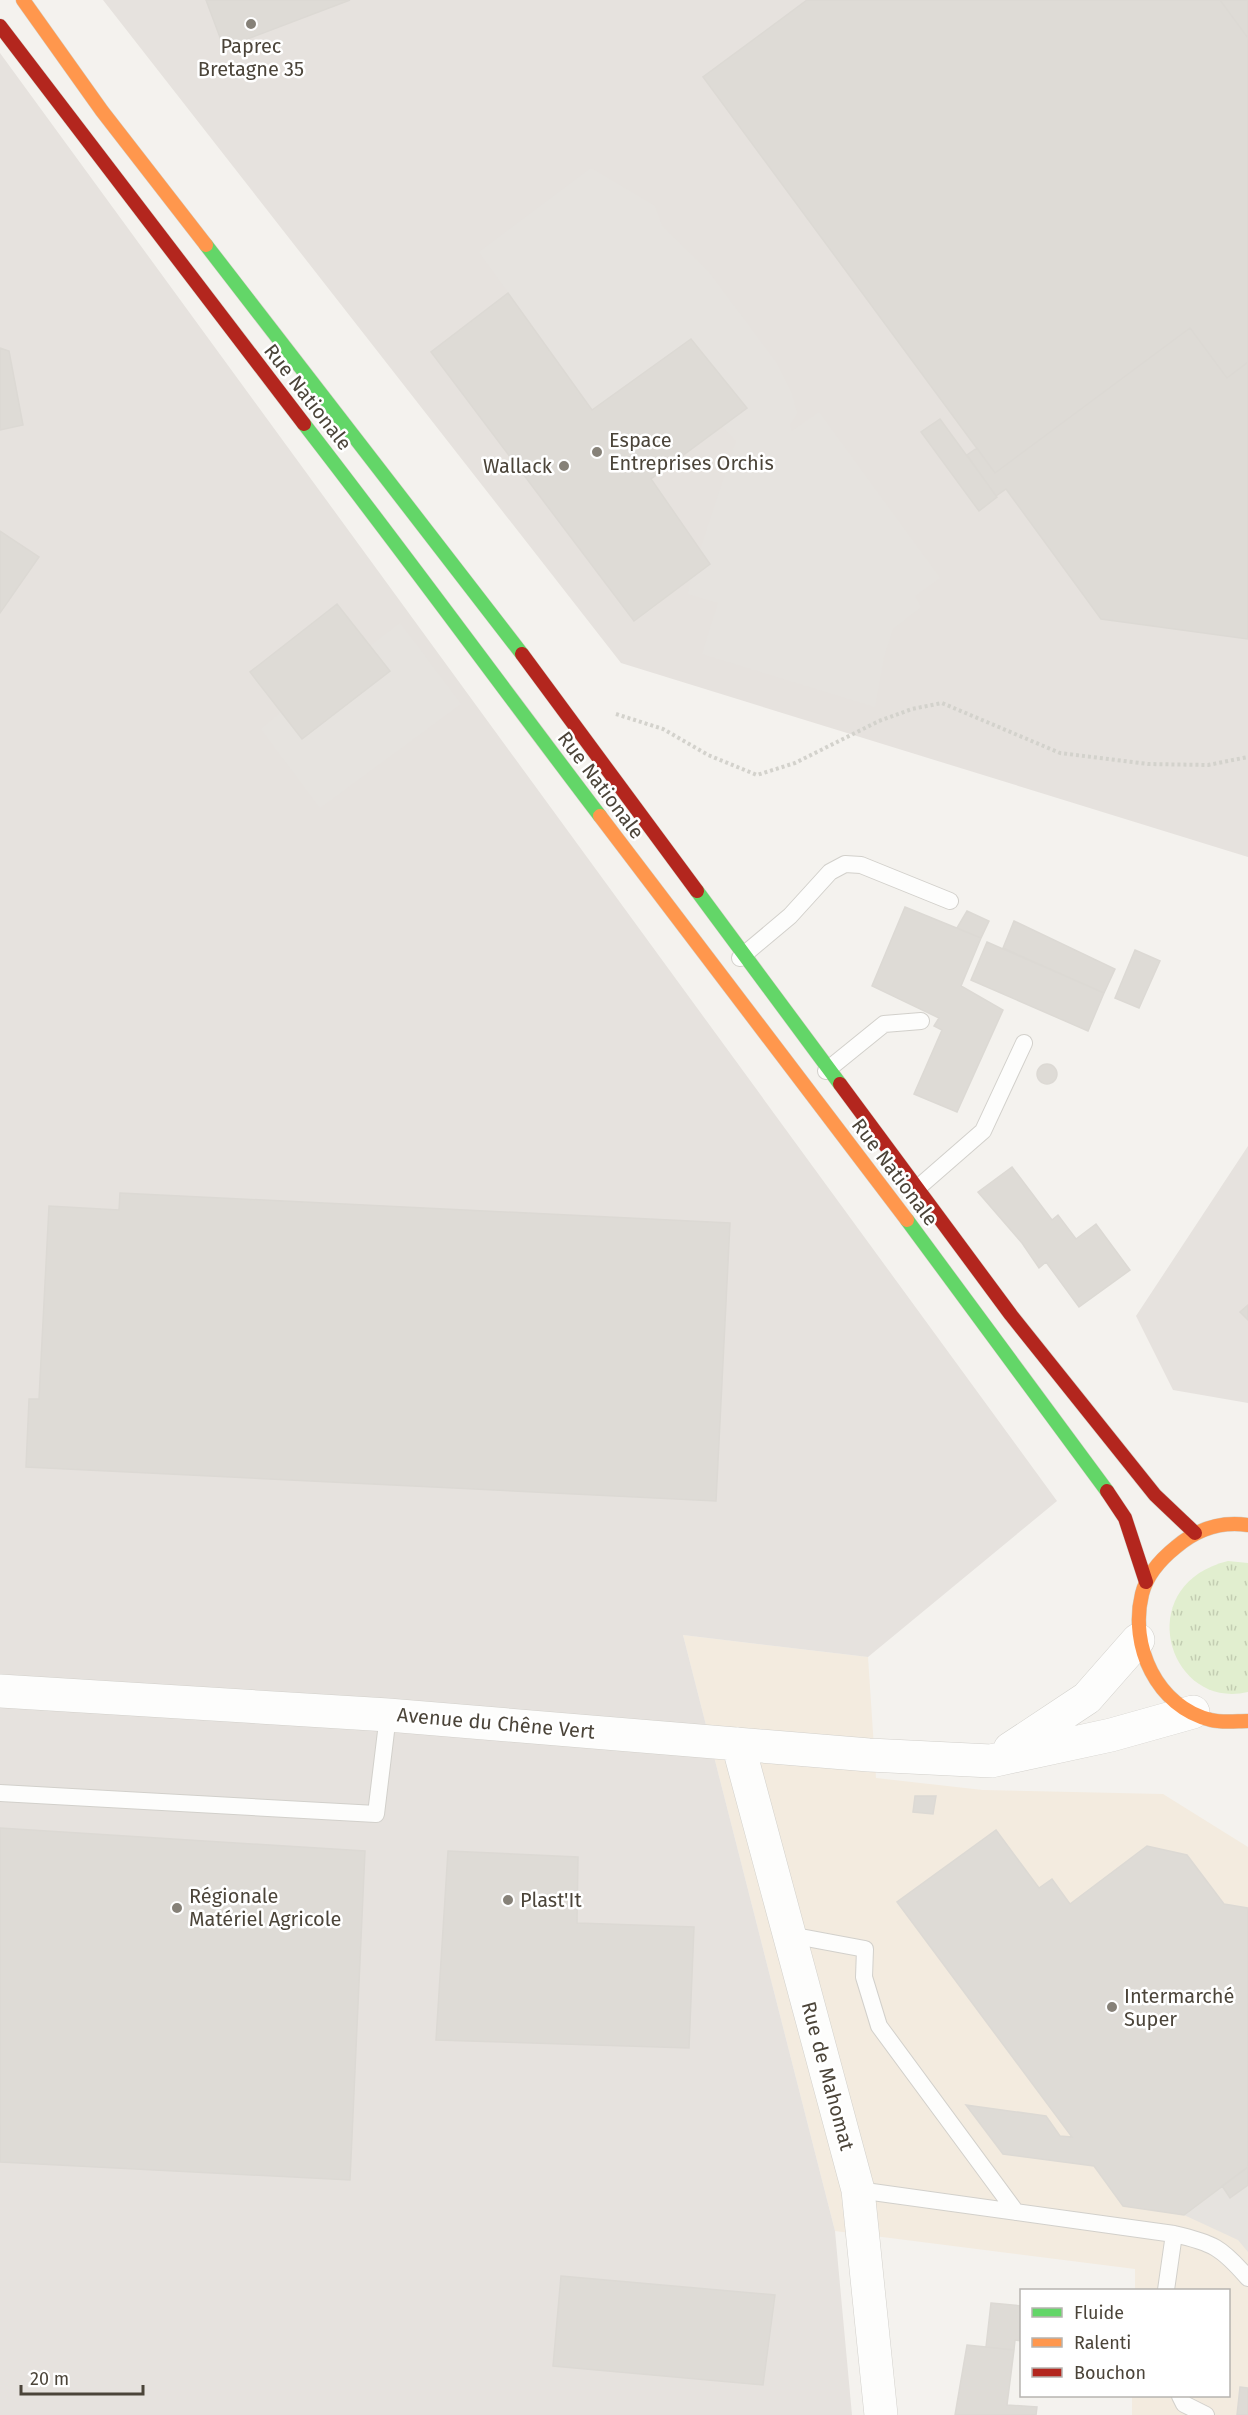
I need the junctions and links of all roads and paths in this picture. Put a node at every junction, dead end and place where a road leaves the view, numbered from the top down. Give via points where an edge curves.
1 (12, 13) edge
2 (607, 712) dead end
3 (1248, 757) edge
4 (950, 900) dead end
5 (746, 953) junction
6 (720, 973) junction
7 (921, 1021) dead end
8 (1024, 1042) dead end
9 (829, 1069) junction
10 (805, 1086) junction
11 (917, 1188) junction
12 (896, 1207) junction
13 (1011, 1315) junction
14 (991, 1331) junction
15 (1248, 1525) edge
16 (1195, 1533) junction
17 (1146, 1582) junction
18 (1138, 1640) junction
19 (0, 1691) edge
20 (1193, 1712) junction
21 (388, 1714) junction
22 (1244, 1724) edge
23 (738, 1744) junction
24 (991, 1761) junction
25 (0, 1793) edge
26 (790, 1935) junction
27 (858, 2190) junction
28 (1016, 2212) junction
29 (1174, 2234) junction
30 (1248, 2278) edge
31 (1166, 2289) edge
32 (1180, 2397) edge
33 (881, 2415) edge
34 (1206, 2415) edge

1 - 5 main road, Rue Nationale via 102,111 442,547
1 - 6 main road, Rue Nationale via 78,131 415,567
2 - 3 path via 663,729 708,755 757,775 795,763 879,721 942,703 1060,753 1148,764 1208,765
4 - 5 lane via 861,865 845,864 830,872 790,916
5 - 6 lane
5 - 9 main road, Rue Nationale
6 - 10 main road, Rue Nationale
7 - 9 lane via 884,1024
8 - 11 lane via 983,1131
9 - 10 lane
9 - 11 main road, Rue Nationale
10 - 12 main road, Rue Nationale
11 - 12 lane
11 - 13 main road, Rue Nationale
12 - 14 main road, Rue Nationale
13 - 14 main road
13 - 16 main road, Rue Nationale via 1155,1495
14 - 17 main road, Rue Nationale via 1125,1518
15 - 16 main road via 1218,1525
16 - 17 main road via 1175,1544 1158,1561
17 - 18 main road via 1139,1600
18 - 20 main road via 1150,1673 1172,1700
18 - 24 street via 1087,1698
19 - 21 street, Avenue du Chêne Vert
20 - 22 main road
20 - 24 street, Avenue du Chêne Vert via 1112,1735
21 - 23 street, Avenue du Chêne Vert
21 - 25 lane via 376,1814
23 - 24 street, Avenue du Chêne Vert
23 - 26 street, Rue de Mahomat
26 - 27 street, Rue de Mahomat
26 - 28 lane via 865,1949 864,1977 879,2026
27 - 28 lane
27 - 33 street, Rue de Mahomat
28 - 29 lane
29 - 30 lane via 1210,2243 1230,2257
29 - 31 lane
32 - 34 lane via 1184,2404

